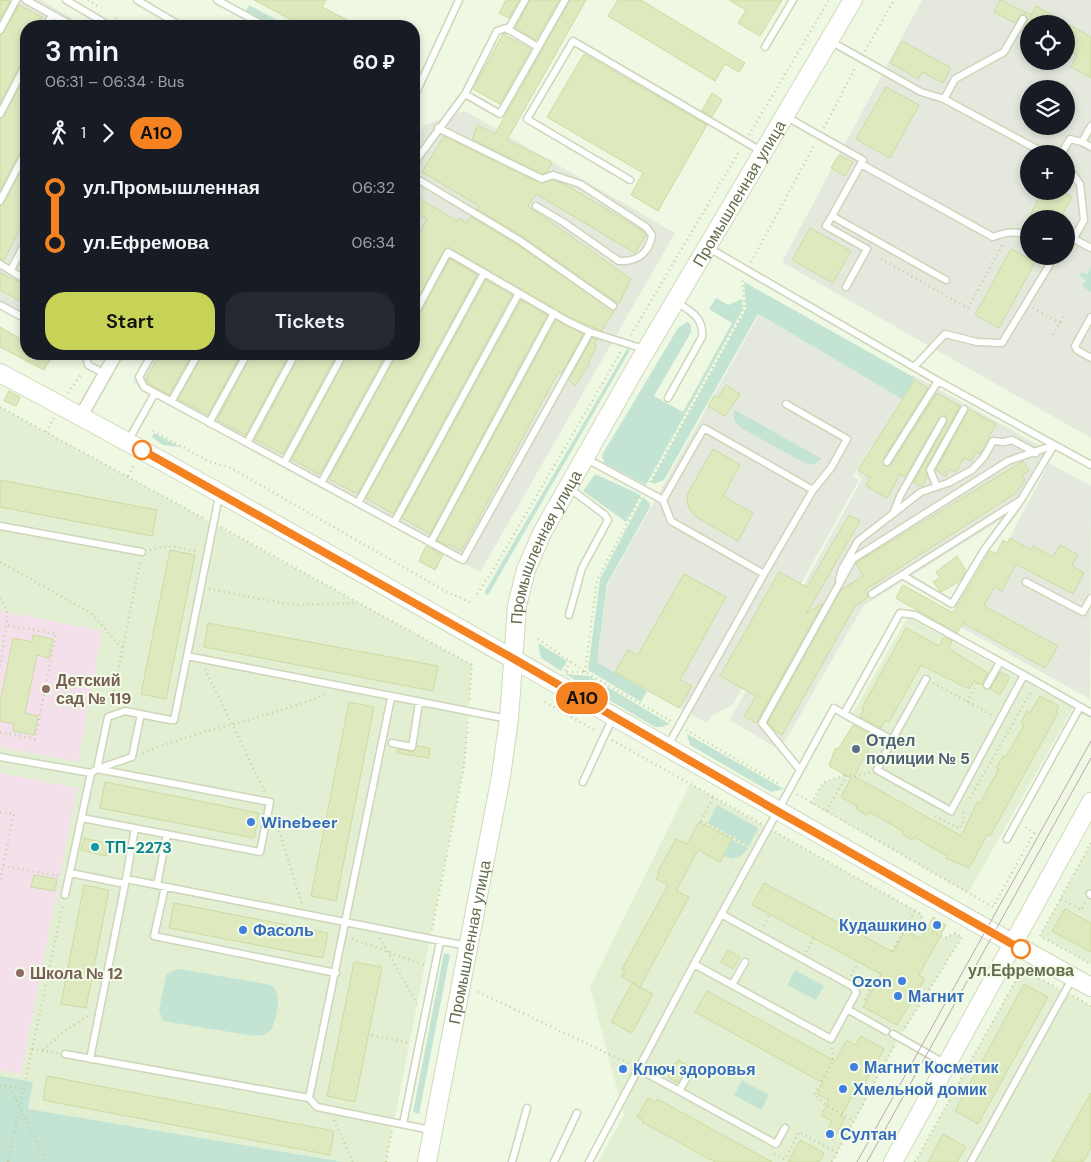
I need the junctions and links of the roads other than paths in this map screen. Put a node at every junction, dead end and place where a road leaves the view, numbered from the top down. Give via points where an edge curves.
1 (16, 0) edge
2 (26, 0) edge
3 (66, 0) edge
4 (137, 0) edge
5 (217, 0) edge
6 (459, 0) edge
7 (525, 0) edge
8 (565, 0) edge
9 (793, 0) edge
10 (853, 0) edge
11 (52, 15) junction
12 (49, 20) edge
13 (62, 20) edge
14 (100, 20) edge
15 (171, 20) edge
16 (254, 20) edge
17 (1020, 25) edge
18 (0, 30) edge
19 (508, 30) junction
20 (828, 40) junction
21 (538, 47) junction
22 (765, 47) dead end
23 (20, 76) edge
24 (420, 84) edge
25 (465, 94) junction
26 (944, 99) junction
27 (0, 114) edge
28 (784, 115) junction
29 (1091, 126) edge
30 (438, 128) junction
31 (1082, 142) junction
32 (1029, 145) edge
33 (1066, 145) edge
34 (1091, 147) edge
35 (762, 152) junction
36 (420, 154) edge
37 (20, 162) edge
38 (861, 164) junction
39 (1075, 175) edge
40 (630, 180) dead end
41 (420, 181) edge
42 (0, 200) edge
43 (536, 206) dead end
44 (832, 216) junction
45 (1020, 233) edge
46 (1075, 237) edge
47 (1075, 240) edge
48 (705, 246) junction
49 (1091, 248) edge
50 (20, 253) edge
51 (0, 264) edge
52 (1049, 265) edge
53 (11, 270) junction
54 (484, 273) junction
55 (20, 276) edge
56 (946, 280) dead end
57 (846, 288) dead end
58 (519, 293) junction
59 (674, 300) junction
60 (420, 304) edge
61 (0, 305) edge
62 (613, 306) dead end
63 (554, 313) junction
64 (20, 316) edge
65 (1091, 317) edge
66 (590, 332) junction
67 (646, 350) junction
68 (1091, 358) edge
69 (87, 360) edge
70 (113, 360) edge
71 (149, 360) edge
72 (195, 360) edge
73 (243, 360) edge
74 (292, 360) edge
75 (340, 360) edge
76 (389, 360) edge
77 (914, 367) junction
78 (0, 373) edge
79 (105, 374) junction
80 (938, 381) junction
81 (155, 393) junction
82 (668, 398) dead end
83 (171, 402) junction
84 (786, 404) dead end
85 (964, 409) dead end
86 (81, 416) junction
87 (943, 420) dead end
88 (209, 422) junction
89 (128, 442) junction
90 (247, 443) junction
91 (1054, 445) junction
92 (1036, 453) junction
93 (584, 458) junction
94 (887, 462) dead end
95 (284, 463) junction
96 (1091, 466) edge
97 (321, 483) junction
98 (568, 487) junction
99 (937, 487) junction
100 (813, 490) junction
101 (219, 494) junction
102 (663, 500) junction
103 (1021, 500) junction
104 (358, 503) junction
105 (893, 515) junction
106 (394, 523) junction
107 (0, 526) edge
108 (430, 542) junction
109 (142, 552) road end
110 (764, 574) junction
111 (902, 575) junction
112 (1026, 582) dead end
113 (838, 587) junction
114 (872, 594) dead end
115 (1091, 598) edge
116 (569, 615) dead end
117 (187, 656) junction
118 (514, 659) junction
119 (1000, 662) junction
120 (1024, 675) junction
121 (926, 680) road end
122 (987, 685) dead end
123 (391, 698) junction
124 (419, 703) junction
125 (1080, 707) junction
126 (1091, 713) edge
127 (142, 714) junction
128 (844, 714) junction
129 (613, 716) junction
130 (509, 719) junction
131 (892, 740) junction
132 (392, 743) dead end
133 (666, 747) junction
134 (0, 757) edge
135 (800, 770) junction
136 (94, 771) junction
137 (583, 782) dead end
138 (1091, 802) edge
139 (777, 811) junction
140 (82, 818) junction
141 (135, 828) junction
142 (167, 834) junction
143 (1007, 839) dead end
144 (69, 876) junction
145 (125, 881) junction
146 (157, 885) junction
147 (165, 887) junction
148 (65, 895) road end
149 (721, 914) junction
150 (346, 923) junction
151 (440, 940) junction
152 (1012, 944) junction
153 (468, 946) junction
154 (744, 962) dead end
155 (694, 964) junction
156 (336, 973) junction
157 (1072, 977) junction
158 (732, 985) junction
159 (1091, 987) edge
160 (847, 1010) junction
161 (65, 1054) road end
162 (90, 1059) junction
163 (946, 1064) junction
164 (638, 1068) junction
165 (691, 1070) dead end
166 (679, 1091) junction
167 (309, 1098) junction
168 (527, 1108) dead end
169 (577, 1113) dead end
170 (403, 1124) junction
171 (785, 1128) dead end
172 (433, 1130) junction
173 (427, 1162) edge
174 (512, 1162) edge
175 (554, 1162) edge
176 (589, 1162) edge
177 (893, 1162) edge
178 (971, 1162) edge

1 - 18 lane
2 - 11 lane
3 - 14 lane
4 - 15 lane
5 - 16 lane
6 - 24 lane
7 - 19 lane
8 - 21 lane
9 - 22 lane
10 - 20 street, Промышленная улица
11 - 12 lane
11 - 13 lane
17 - 26 lane via 1004,52 956,80
19 - 21 lane
19 - 25 lane via 498,32
20 - 26 lane via 921,92
20 - 28 street, Промышленная улица
21 - 25 lane via 500,114
23 - 27 lane
25 - 30 lane
26 - 32 lane
28 - 35 street, Промышленная улица
28 - 38 lane via 863,160
29 - 31 lane
30 - 36 lane
30 - 43 lane via 542,180 553,175 580,184 646,226 652,234 651,242 637,259 619,261
31 - 33 lane via 1070,139
31 - 34 lane
35 - 40 lane via 573,41 527,120
35 - 48 street, Промышленная улица
37 - 42 lane
38 - 44 lane
38 - 45 lane via 993,237 1005,232
39 - 46 lane via 1082,192 1084,220
41 - 62 lane via 519,240
44 - 56 lane
44 - 57 lane via 826,226 867,249
47 - 49 lane
48 - 59 street, Промышленная улица
48 - 77 lane
50 - 53 lane
51 - 53 lane
52 - 77 lane via 1002,343 977,342 945,334
53 - 55 lane
54 - 58 lane
54 - 60 lane via 448,252
54 - 104 lane
58 - 63 lane
58 - 106 lane
59 - 67 street, Промышленная улица
59 - 82 lane via 700,319 703,328 702,337
61 - 64 lane
63 - 66 lane
63 - 108 lane
65 - 68 lane via 1075,346 1076,350
66 - 67 lane
66 - 108 lane via 463,560
67 - 93 street, Промышленная улица
69 - 79 lane via 88,365
70 - 79 street
71 - 81 lane via 139,377 144,387
72 - 83 lane
73 - 88 lane
74 - 90 lane
75 - 95 lane
76 - 97 lane
77 - 80 lane
78 - 86 street
79 - 86 street
80 - 91 lane
80 - 94 lane
81 - 83 lane
81 - 89 lane
83 - 88 lane
84 - 100 lane via 847,439 831,468
85 - 99 lane via 930,470
86 - 89 street
87 - 105 lane via 900,496
88 - 90 lane
89 - 101 street
90 - 95 lane
91 - 92 lane
91 - 96 lane
91 - 103 lane
92 - 99 lane via 1012,440 994,441 972,470
92 - 113 lane via 1008,461 853,559
93 - 98 street, Промышленная улица
93 - 102 lane
95 - 97 lane
97 - 104 lane
98 - 116 lane via 608,520 582,568
98 - 118 street, Промышленная улица via 526,570 517,606
99 - 105 lane via 921,492
100 - 102 lane via 704,428
100 - 110 lane
101 - 117 lane
101 - 118 street
102 - 110 lane via 671,521
103 - 111 lane
103 - 111 lane via 984,550 952,604
104 - 106 lane
105 - 113 lane via 858,541 842,568
106 - 108 lane
107 - 109 lane
110 - 133 lane
111 - 114 lane
112 - 115 lane via 1083,612
113 - 135 lane via 762,724
117 - 123 lane
117 - 127 lane via 174,720
118 - 129 street
118 - 130 street, Промышленная улица
119 - 120 lane
119 - 122 lane
119 - 128 lane via 915,615 900,613
120 - 125 lane
120 - 131 lane via 951,811 876,770
121 - 131 lane
123 - 124 lane
123 - 150 lane
124 - 130 lane
124 - 132 lane via 412,747
125 - 126 lane
125 - 143 lane
127 - 136 lane via 132,757
127 - 136 lane via 125,711 108,717
128 - 131 lane
128 - 135 lane via 834,708
129 - 133 street
129 - 137 lane
130 - 153 street, Промышленная улица
133 - 139 street
134 - 136 lane
135 - 139 lane
136 - 140 lane
136 - 142 lane via 270,802 260,852
138 - 152 street
139 - 149 lane
139 - 152 street
140 - 141 lane
140 - 144 lane
141 - 142 lane
141 - 145 lane
142 - 146 lane
144 - 145 lane
144 - 148 lane
145 - 146 lane
145 - 162 lane
146 - 147 lane
147 - 150 lane
147 - 156 lane via 154,936
149 - 155 lane
149 - 160 lane via 854,987 856,993
150 - 151 lane
150 - 156 lane
151 - 153 lane
151 - 170 lane
152 - 157 street
152 - 163 street
153 - 172 street, Промышленная улица
154 - 158 lane
155 - 158 lane
155 - 164 lane
156 - 167 lane
157 - 159 street
157 - 178 lane
158 - 160 lane via 831,1040
160 - 163 lane
161 - 162 lane
162 - 167 lane
163 - 177 street
164 - 166 lane
164 - 176 lane
165 - 166 lane
166 - 171 lane via 776,1144
167 - 170 lane via 317,1107
168 - 174 lane
169 - 175 lane
170 - 172 lane
172 - 173 street, Промышленная улица

